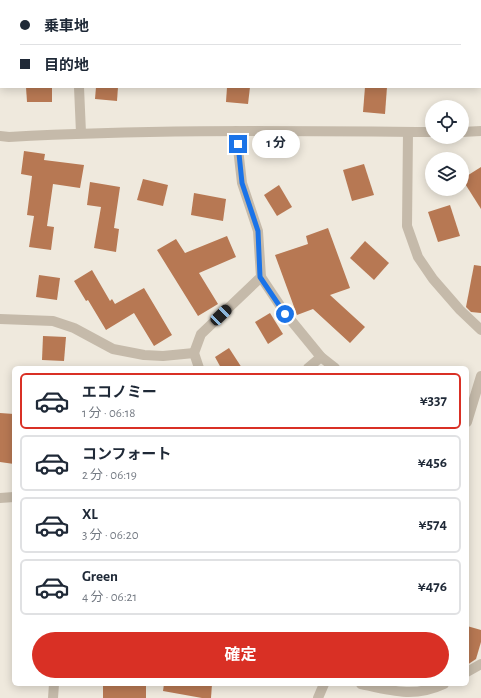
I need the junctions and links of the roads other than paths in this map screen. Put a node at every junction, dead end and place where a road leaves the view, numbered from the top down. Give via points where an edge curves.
1 (79, 88) edge
2 (481, 131) edge
3 (236, 132) junction
4 (408, 132) junction
5 (425, 132) edge
6 (469, 132) edge
7 (81, 133) junction
8 (0, 136) edge
9 (260, 277) junction
10 (0, 319) edge
11 (481, 330) edge
12 (194, 353) junction
13 (321, 357) junction
14 (198, 366) edge
15 (310, 366) edge
16 (332, 366) edge
17 (481, 376) edge
18 (469, 415) edge
19 (12, 497) edge
20 (0, 498) edge
21 (481, 664) edge
22 (469, 671) edge
23 (54, 686) edge
24 (323, 686) edge
25 (371, 686) edge
26 (440, 686) edge
27 (54, 698) edge
28 (318, 698) edge

1 - 7 street
2 - 6 street
3 - 4 street
3 - 7 street
3 - 9 street via 242,183 258,231
4 - 5 street
4 - 11 street via 407,226 418,257 432,279
7 - 8 street
9 - 12 street via 201,334
9 - 13 street via 285,314
10 - 12 street via 53,321 74,328 113,349 144,355
12 - 14 street
13 - 15 street
13 - 16 street
17 - 18 street
19 - 20 street
21 - 22 street
23 - 27 street
24 - 28 street
25 - 26 street via 417,692

